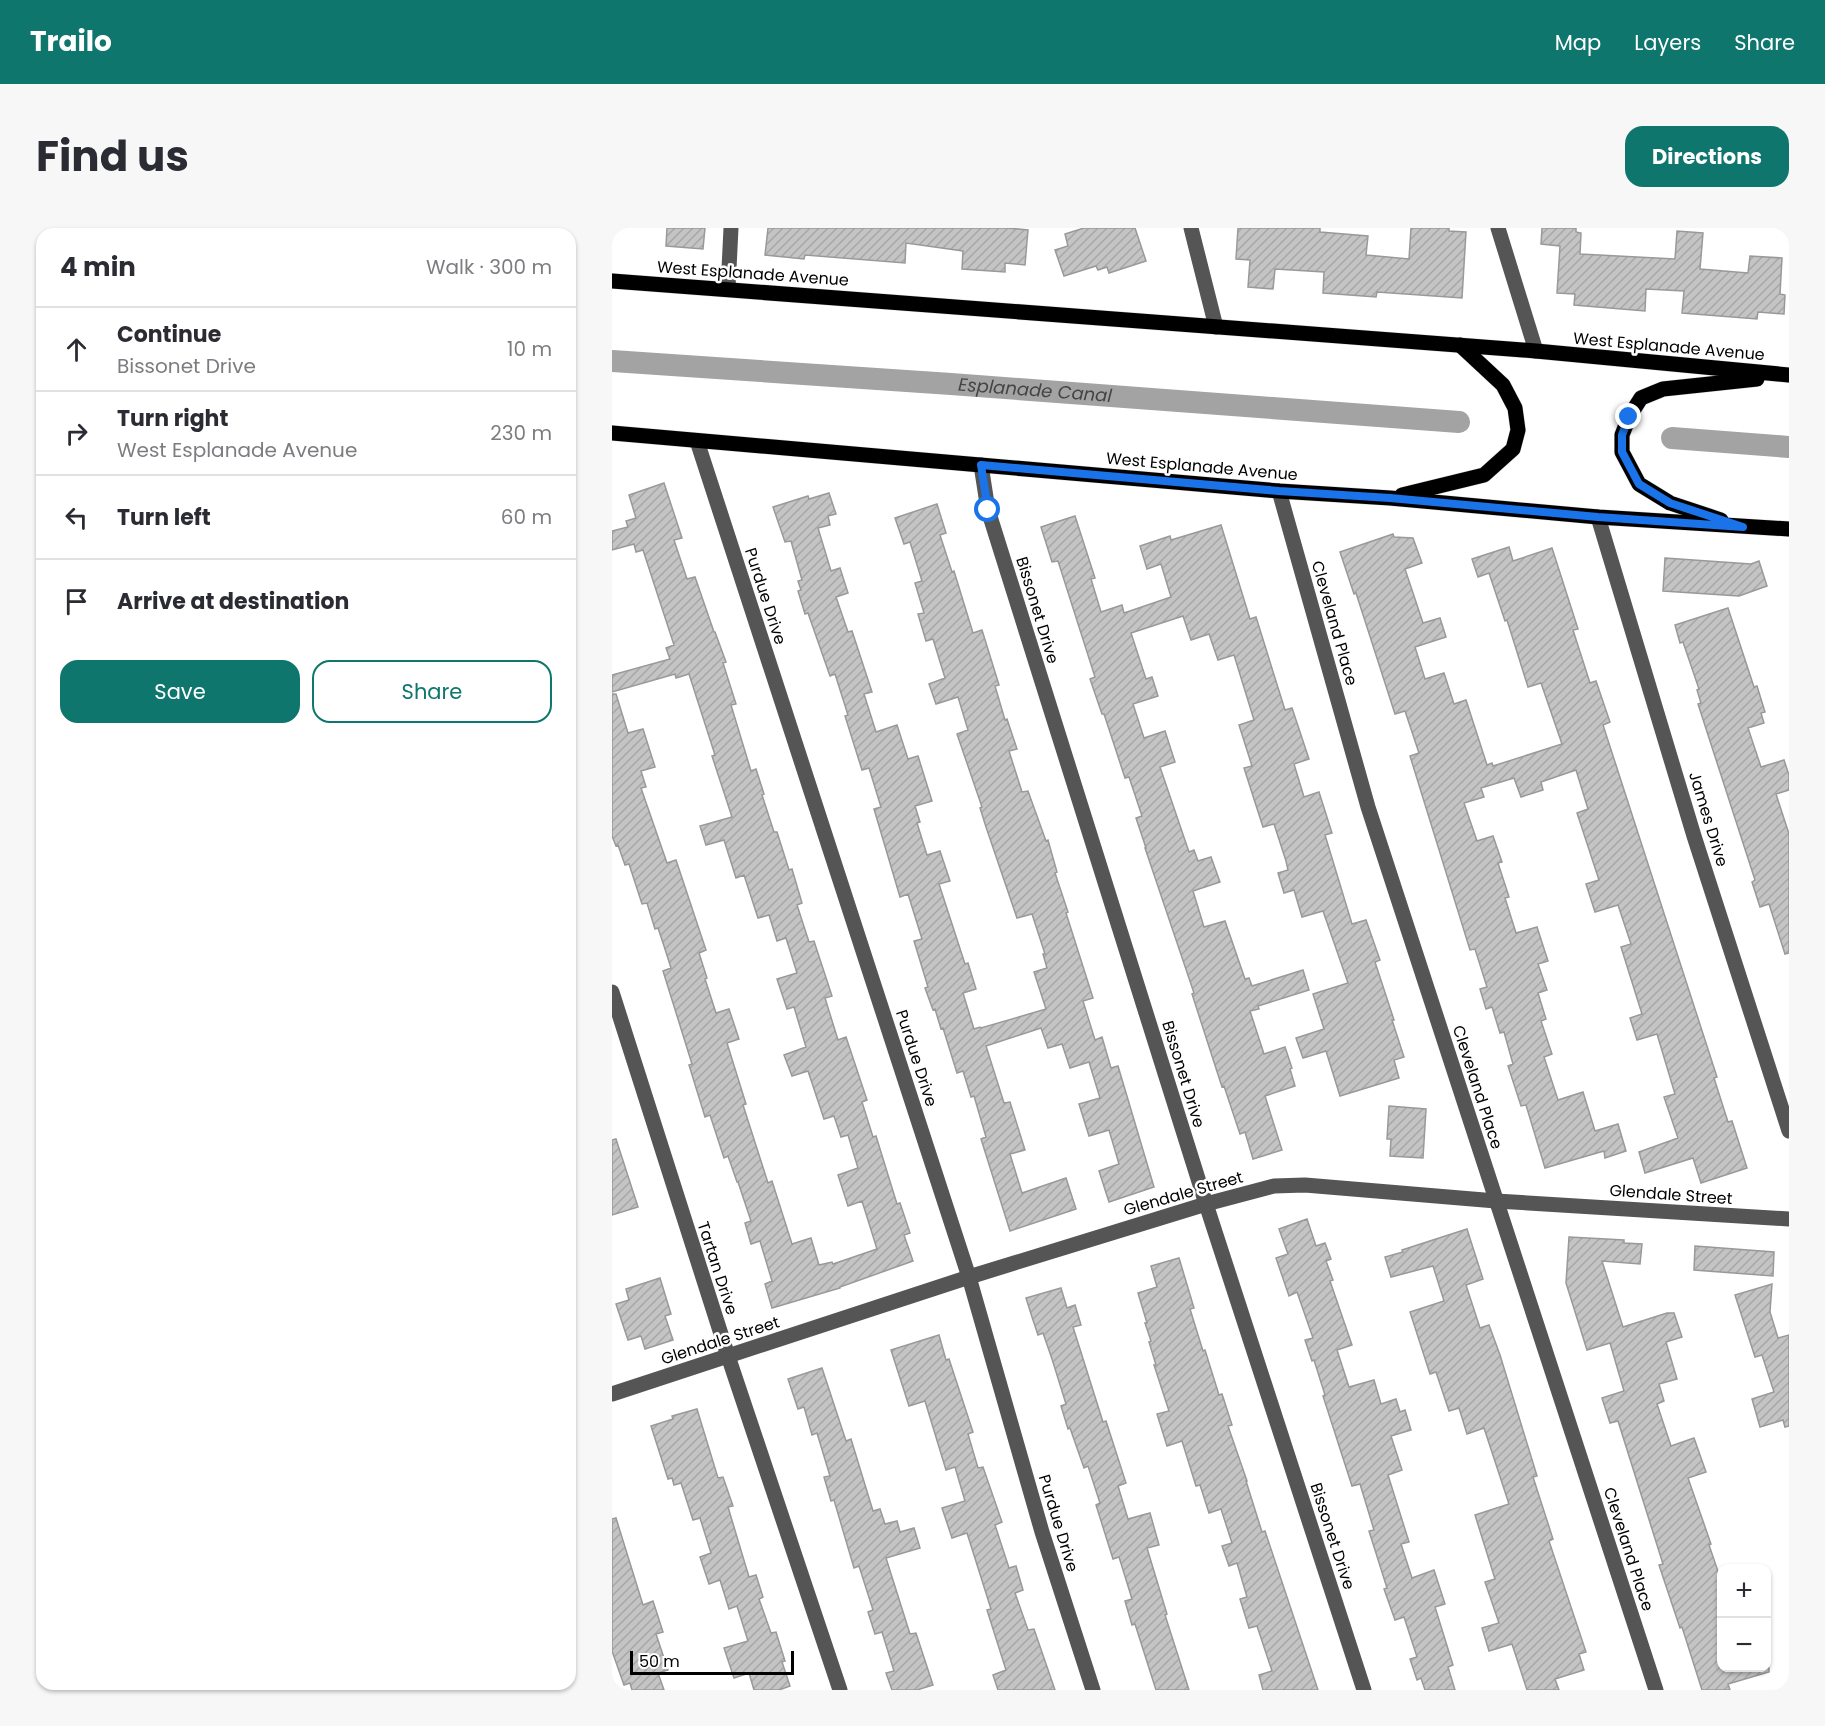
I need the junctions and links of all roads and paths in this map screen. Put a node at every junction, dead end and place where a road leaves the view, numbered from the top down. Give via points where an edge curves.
1 (731, 228) edge
2 (1191, 228) edge
3 (1498, 228) edge
4 (612, 281) edge
5 (728, 289) junction
6 (1216, 327) junction
7 (1460, 345) junction
8 (1536, 351) junction
9 (1788, 375) edge
10 (612, 433) edge
11 (697, 441) junction
12 (981, 465) junction
13 (1279, 491) junction
14 (1390, 498) junction
15 (1598, 517) junction
16 (1743, 527) junction
17 (1789, 530) edge
18 (612, 992) edge
19 (1789, 1131) edge
20 (1496, 1201) junction
21 (1206, 1204) junction
22 (1789, 1219) edge
23 (969, 1277) junction
24 (728, 1356) junction
25 (612, 1394) edge
26 (840, 1690) edge
27 (1093, 1690) edge
28 (1364, 1690) edge
29 (1656, 1690) edge

1 - 5 street
2 - 6 street
3 - 8 street
4 - 5 main road, West Esplanade Avenue
5 - 6 main road, West Esplanade Avenue
6 - 7 main road, West Esplanade Avenue
7 - 8 main road, West Esplanade Avenue
7 - 14 main road via 1503,385 1515,408 1518,430 1513,449 1484,475
8 - 9 main road, West Esplanade Avenue
9 - 16 main road via 1663,389 1641,398 1622,435 1622,452 1639,484 1670,503
10 - 11 main road, West Esplanade Avenue
11 - 12 main road, West Esplanade Avenue
11 - 23 street, Purdue Drive
12 - 13 main road, West Esplanade Avenue
12 - 21 street, Bissonet Drive via 988,510
13 - 14 main road, West Esplanade Avenue
13 - 20 street, Cleveland Place via 1368,807
14 - 15 main road, West Esplanade Avenue
15 - 16 main road, West Esplanade Avenue
15 - 19 street, James Drive
16 - 17 main road, West Esplanade Avenue
18 - 24 street, Tartan Drive
20 - 21 street, Glendale Street via 1305,1185 1274,1186
20 - 22 street, Glendale Street
20 - 29 street, Cleveland Place
21 - 23 street, Glendale Street
21 - 28 street, Bissonet Drive
23 - 24 street, Glendale Street
23 - 27 street, Purdue Drive via 1042,1532
24 - 25 street, Glendale Street
24 - 26 street, Tartan Drive

